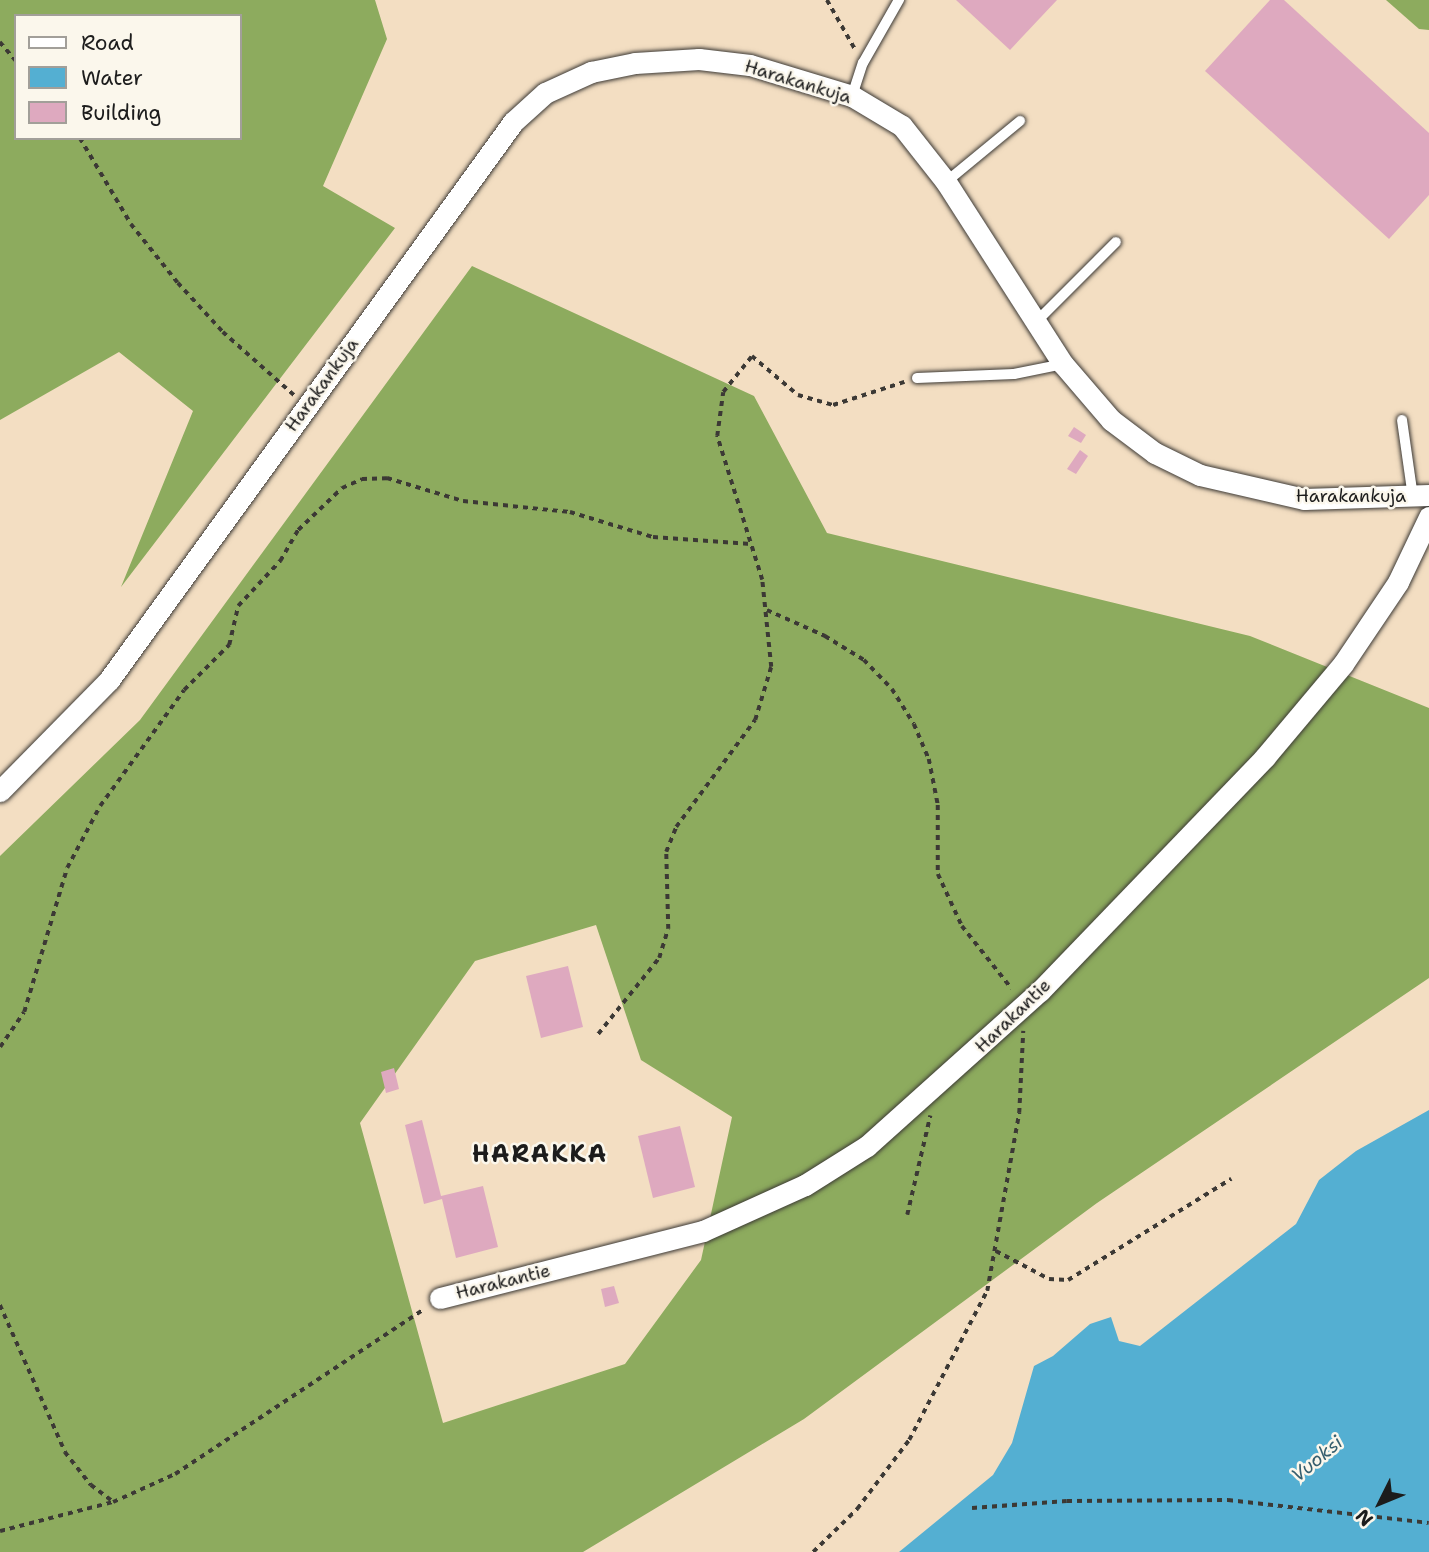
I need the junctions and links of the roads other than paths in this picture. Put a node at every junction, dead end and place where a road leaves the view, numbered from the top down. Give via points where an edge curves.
1 (899, 0) edge
2 (852, 96) junction
3 (1020, 121) dead end
4 (946, 182) junction
5 (1116, 242) dead end
6 (1036, 322) junction
7 (1063, 364) junction
8 (918, 378) road end
9 (1402, 420) dead end
10 (1421, 496) edge
11 (1429, 517) edge
12 (0, 791) edge
13 (440, 1298) road end

1 - 2 lane via 863,63
2 - 4 street, Harakankuja via 902,126
2 - 12 street, Harakankuja via 750,65 699,59 635,63 591,72 545,93 513,121 483,160 109,680
3 - 4 lane
4 - 6 street, Harakankuja
5 - 6 lane
6 - 7 street, Harakankuja
7 - 8 lane via 1014,374
7 - 10 street, Harakankuja via 1111,421 1154,453 1200,475 1304,499
9 - 10 lane
11 - 13 street, Harakantie via 1398,582 1343,664 1265,757 1024,1007 867,1146 806,1185 703,1231

